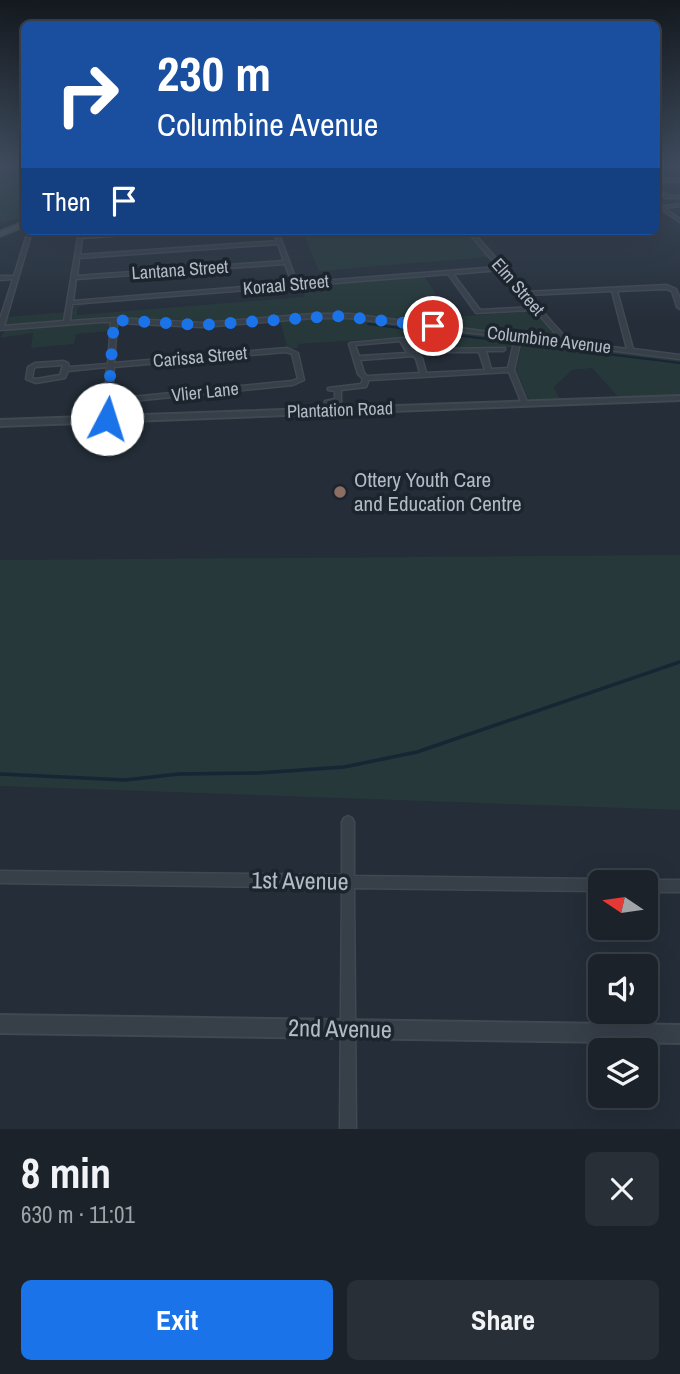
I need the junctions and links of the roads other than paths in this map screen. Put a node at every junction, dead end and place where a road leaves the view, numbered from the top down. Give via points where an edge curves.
1 (21, 223) edge
2 (0, 232) edge
3 (29, 235) edge
4 (80, 235) edge
5 (277, 235) edge
6 (473, 235) edge
7 (279, 242) junction
8 (77, 257) junction
9 (287, 262) junction
10 (502, 268) junction
11 (449, 272) junction
12 (15, 277) junction
13 (0, 278) edge
14 (74, 278) junction
15 (295, 284) junction
16 (614, 289) junction
17 (525, 294) junction
18 (70, 303) junction
19 (3, 306) edge
20 (680, 307) edge
21 (538, 309) junction
22 (114, 320) junction
23 (67, 322) junction
24 (0, 328) edge
25 (519, 337) junction
26 (567, 343) junction
27 (502, 349) dead end
28 (482, 350) junction
29 (630, 350) junction
30 (438, 351) dead end
31 (411, 354) junction
32 (680, 357) edge
33 (356, 358) junction
34 (111, 366) junction
35 (66, 369) junction
36 (488, 369) junction
37 (480, 371) junction
38 (423, 373) junction
39 (511, 373) junction
40 (366, 378) junction
41 (300, 381) joint
42 (680, 398) edge
43 (109, 401) junction
44 (327, 402) dead end
45 (526, 404) junction
46 (107, 419) junction
47 (0, 423) edge
48 (348, 822) dead end
49 (0, 877) edge
50 (349, 882) junction
51 (588, 885) edge
52 (658, 886) edge
53 (680, 886) edge
54 (0, 1024) edge
55 (349, 1029) junction
56 (680, 1034) edge
57 (348, 1129) edge

1 - 2 main road
3 - 12 street
4 - 8 street
5 - 7 street
6 - 10 street, Elm Street
7 - 8 street
7 - 9 street
8 - 14 street
9 - 14 street, Lantana Street
9 - 15 street
10 - 11 street, Koraal Street
10 - 17 street, Elm Street
11 - 15 street, Koraal Street
11 - 21 street via 478,312
12 - 13 street
12 - 19 street
14 - 18 street
15 - 18 street, Koraal Street
16 - 17 street
16 - 20 street via 670,288
16 - 29 street
17 - 21 street, Elm Street
18 - 23 street
19 - 24 street
21 - 26 street, Elm Street
22 - 23 street, Columbine Avenue
22 - 25 street, Columbine Avenue via 201,325 337,316
22 - 34 street
23 - 24 street, Columbine Avenue
25 - 26 street, Columbine Avenue
25 - 39 street
26 - 29 street, Columbine Avenue
27 - 28 street
28 - 30 street
28 - 36 street
29 - 32 street, Columbine Avenue
31 - 33 street
31 - 33 street via 404,340 378,340 352,343
31 - 38 street via 418,356
33 - 40 street via 361,376
34 - 35 street, Carissa Street
34 - 41 street, Carissa Street via 290,351 295,353
34 - 43 street
35 - 35 street via 64,363 35,365 29,379 61,378
36 - 37 street
36 - 39 street
37 - 38 street
37 - 39 street
38 - 40 street
39 - 45 street
40 - 44 street via 364,386 334,389 339,401
41 - 43 street, Vlier Lane
42 - 45 street, Plantation Road
43 - 46 street
45 - 46 street, Plantation Road
46 - 47 street, Plantation Road
48 - 50 street
49 - 50 street, 1st Avenue
50 - 51 street, 1st Avenue
50 - 55 street
52 - 53 street
54 - 55 street, 2nd Avenue
55 - 56 street, 2nd Avenue
55 - 57 street

